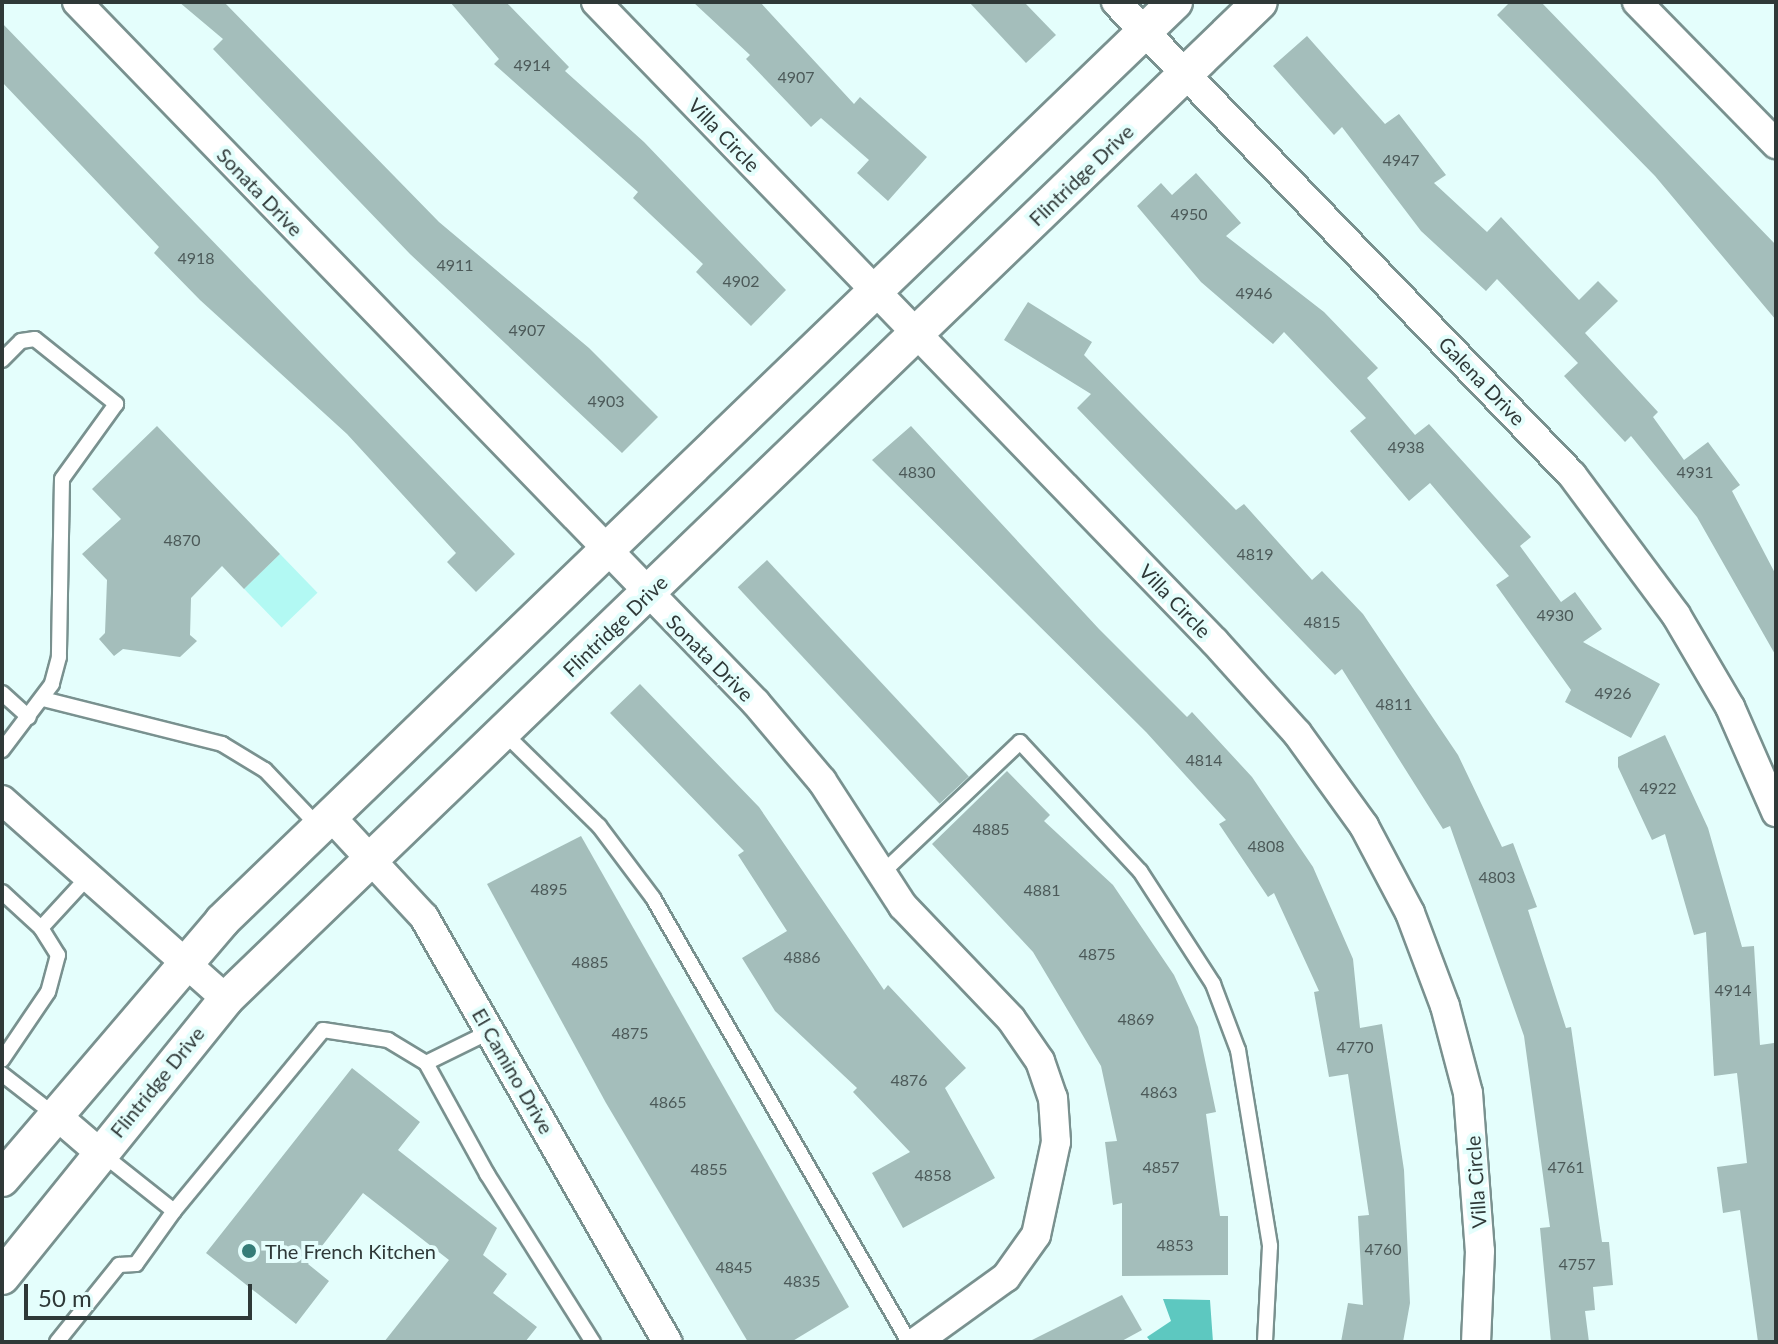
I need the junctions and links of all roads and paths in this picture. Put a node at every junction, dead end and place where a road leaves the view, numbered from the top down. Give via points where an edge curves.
1 (77, 2) edge
2 (596, 2) edge
3 (1116, 2) edge
4 (1175, 2) edge
5 (1260, 2) edge
6 (1637, 2) edge
7 (1144, 32) junction
8 (1185, 74) junction
9 (1776, 144) edge
10 (874, 290) junction
11 (914, 336) junction
12 (2, 360) edge
13 (607, 554) junction
14 (647, 596) junction
15 (2, 693) edge
16 (43, 699) junction
17 (29, 717) junction
18 (503, 733) junction
19 (2, 750) edge
20 (2, 800) edge
21 (1776, 812) edge
22 (327, 824) junction
23 (370, 859) junction
24 (879, 875) junction
25 (87, 878) junction
26 (2, 892) edge
27 (41, 928) junction
28 (185, 963) junction
29 (226, 999) junction
30 (491, 1031) junction
31 (2, 1060) edge
32 (426, 1063) junction
33 (2, 1074) edge
34 (57, 1116) junction
35 (100, 1153) junction
36 (2, 1179) edge
37 (174, 1211) junction
38 (2, 1277) edge
39 (57, 1342) edge
40 (593, 1342) edge
41 (667, 1342) edge
42 (909, 1342) edge
43 (916, 1342) edge
44 (1265, 1342) edge
45 (1476, 1342) edge

1 - 13 street, Sonata Drive
2 - 10 street, Villa Circle
3 - 7 street, Galena Drive
4 - 7 street
5 - 8 street, Flintridge Drive
6 - 9 street
7 - 8 street, Galena Drive
7 - 10 street
8 - 11 street, Flintridge Drive
8 - 21 street, Galena Drive via 1572,475 1676,615 1730,707
10 - 11 street, Villa Circle
10 - 13 street
11 - 14 street, Flintridge Drive
11 - 45 street, Villa Circle via 1215,642 1297,733 1364,826 1410,913 1445,1006 1468,1093 1480,1251
12 - 16 lane via 21,341 35,339 116,404 62,479 59,657
13 - 14 street, Sonata Drive
13 - 22 street
14 - 18 street, Flintridge Drive
14 - 24 street, Sonata Drive via 798,750
15 - 17 lane
16 - 17 lane
16 - 22 lane via 222,744 265,770
17 - 19 lane
18 - 23 street, Flintridge Drive
18 - 42 lane via 599,826 653,898
20 - 25 street
22 - 23 street, El Camino Drive
22 - 28 street
23 - 29 street, Flintridge Drive
23 - 30 street, El Camino Drive via 424,917
24 - 43 street, Sonata Drive via 929,937 1011,1019 1040,1061 1053,1098 1056,1142 1036,1235 1006,1277
24 - 44 lane via 1020,742 1140,871 1213,984 1238,1050 1270,1246
25 - 27 lane
25 - 28 street
26 - 27 lane
27 - 31 lane via 58,955 54,979
28 - 29 street
28 - 34 street
29 - 35 street, Flintridge Drive
30 - 32 lane
30 - 41 street, El Camino Drive
32 - 37 lane via 388,1040 323,1030
32 - 40 lane via 487,1174
33 - 34 lane
34 - 35 street
34 - 36 street
35 - 37 lane
35 - 38 street, Flintridge Drive
37 - 39 lane via 136,1264 119,1265

